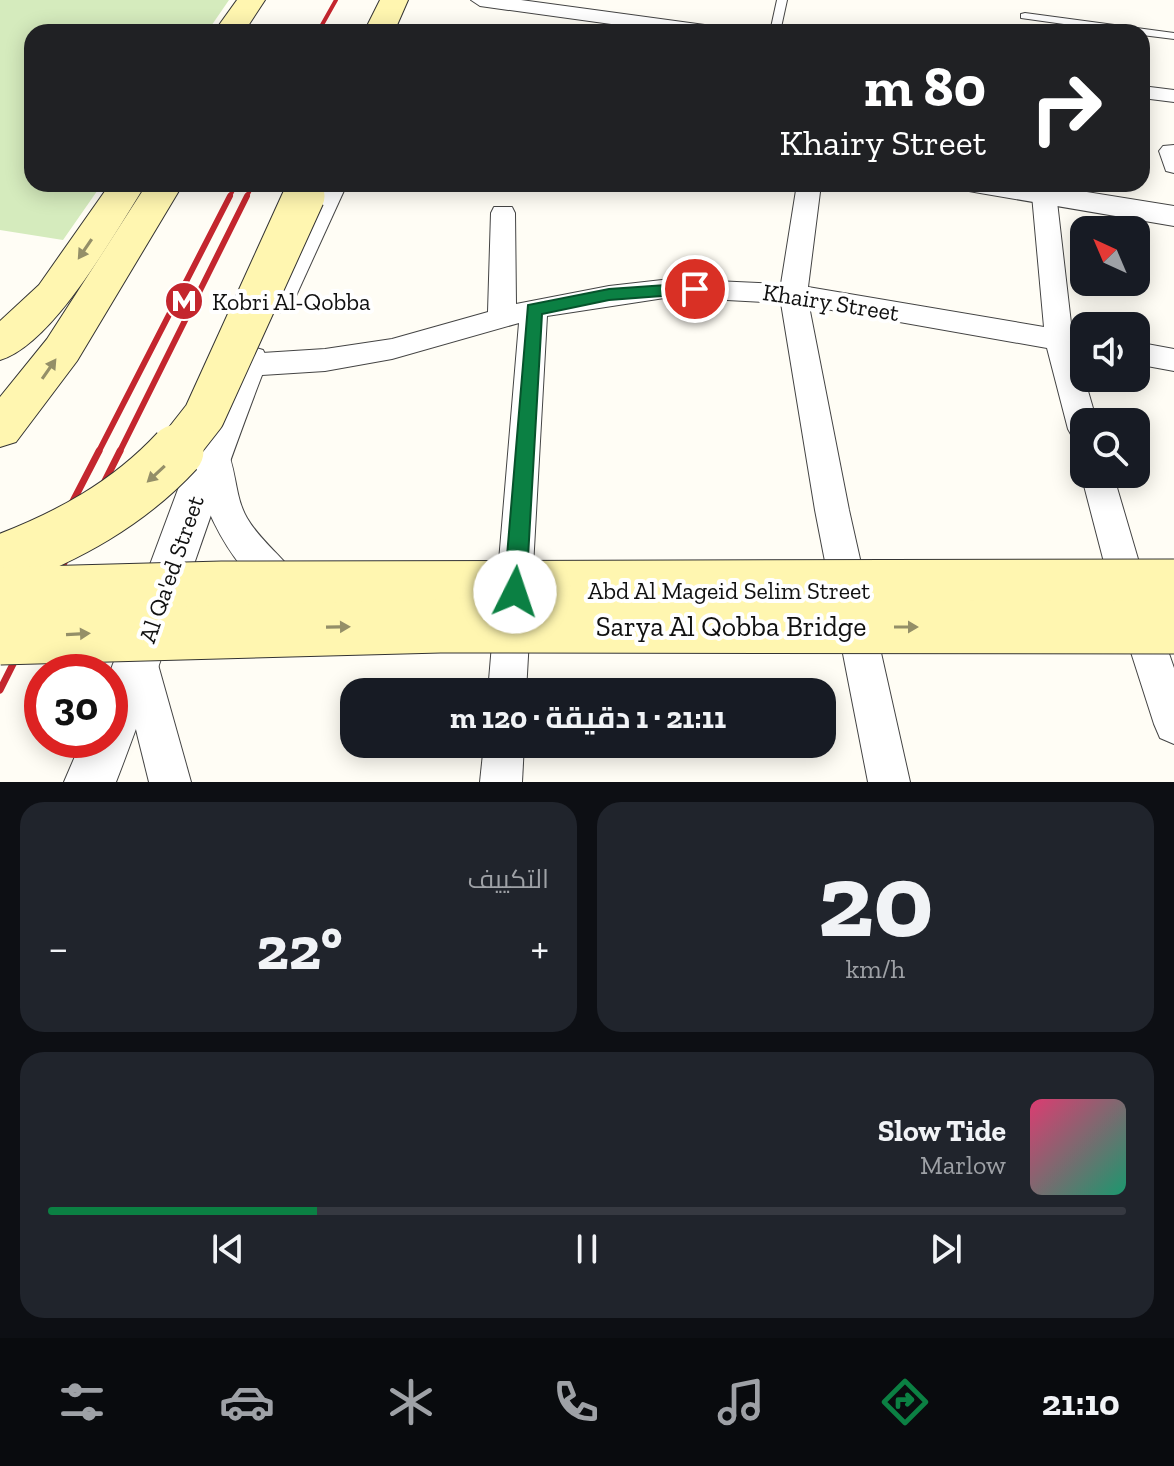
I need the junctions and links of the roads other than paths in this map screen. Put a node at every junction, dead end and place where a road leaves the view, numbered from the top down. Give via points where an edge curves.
1 (251, 0) edge
2 (394, 0) edge
3 (480, 0) edge
4 (782, 0) edge
5 (602, 9) edge
6 (557, 11) junction
7 (1025, 16) dead end
8 (234, 24) edge
9 (383, 24) edge
10 (551, 24) edge
11 (674, 24) edge
12 (777, 24) edge
13 (1085, 24) edge
14 (1150, 33) edge
15 (1174, 36) edge
16 (1150, 93) edge
17 (1174, 96) edge
18 (123, 192) edge
19 (160, 192) edge
20 (305, 192) edge
21 (328, 192) edge
22 (808, 192) edge
23 (1045, 192) edge
24 (1058, 192) edge
25 (503, 213) dead end
26 (1174, 216) edge
27 (793, 294) junction
28 (534, 309) junction
29 (502, 317) junction
30 (1070, 336) edge
31 (1070, 342) edge
32 (0, 345) edge
33 (1150, 356) edge
34 (1174, 360) edge
35 (247, 365) junction
36 (0, 429) edge
37 (213, 449) junction
38 (1104, 488) edge
39 (0, 562) edge
40 (284, 587) junction
41 (850, 589) junction
42 (1152, 590) edge
43 (515, 592) junction
44 (0, 594) edge
45 (1174, 594) edge
46 (1174, 627) edge
47 (0, 638) edge
48 (144, 646) junction
49 (508, 678) edge
50 (128, 686) edge
51 (1174, 724) edge
52 (100, 758) edge
53 (503, 758) edge
54 (90, 782) edge
55 (170, 782) edge
56 (501, 782) edge
57 (889, 782) edge

1 - 8 main road
2 - 9 main road
3 - 6 street
4 - 12 lane
5 - 6 street
5 - 11 street
6 - 10 street
7 - 13 lane
14 - 15 lane
16 - 17 street
18 -> 32 main road via 53,295
36 -> 19 main road via 62,350
20 -> 39 main road, bridge via 204,416 186,444 129,498 92,522
21 - 35 street, Al Qa'ed Street
22 - 27 street
23 - 30 street
24 - 26 street
25 - 29 street
27 - 28 street, Khairy Street via 671,288
27 - 31 street, Khairy Street
27 - 41 street
28 - 29 street, Khairy Street
28 - 43 street
29 - 35 street, Khairy Street via 392,349
33 - 34 street
35 - 37 street, Al Qa'ed Street
37 - 40 street via 229,522 261,567
37 - 48 street, Al Qa'ed Street
38 - 42 street
40 - 43 street, Abd Al Mageid Selim Street
40 - 48 street, Abd Al Mageid Selim Street via 203,604
41 - 42 street, Abd Al Mageid Selim Street
41 - 43 street, Abd Al Mageid Selim Street
41 - 57 street
42 - 44 main road, Sarya Al Qobba Bridge, bridge via 222,588
42 - 45 street, Abd Al Mageid Selim Street
42 - 51 street
43 - 49 street
47 -> 46 main road, Sarya Al Qobba Bridge, bridge via 381,626
48 - 50 street, Al Qa'ed Street
48 - 55 street
52 - 54 street
53 - 56 street

